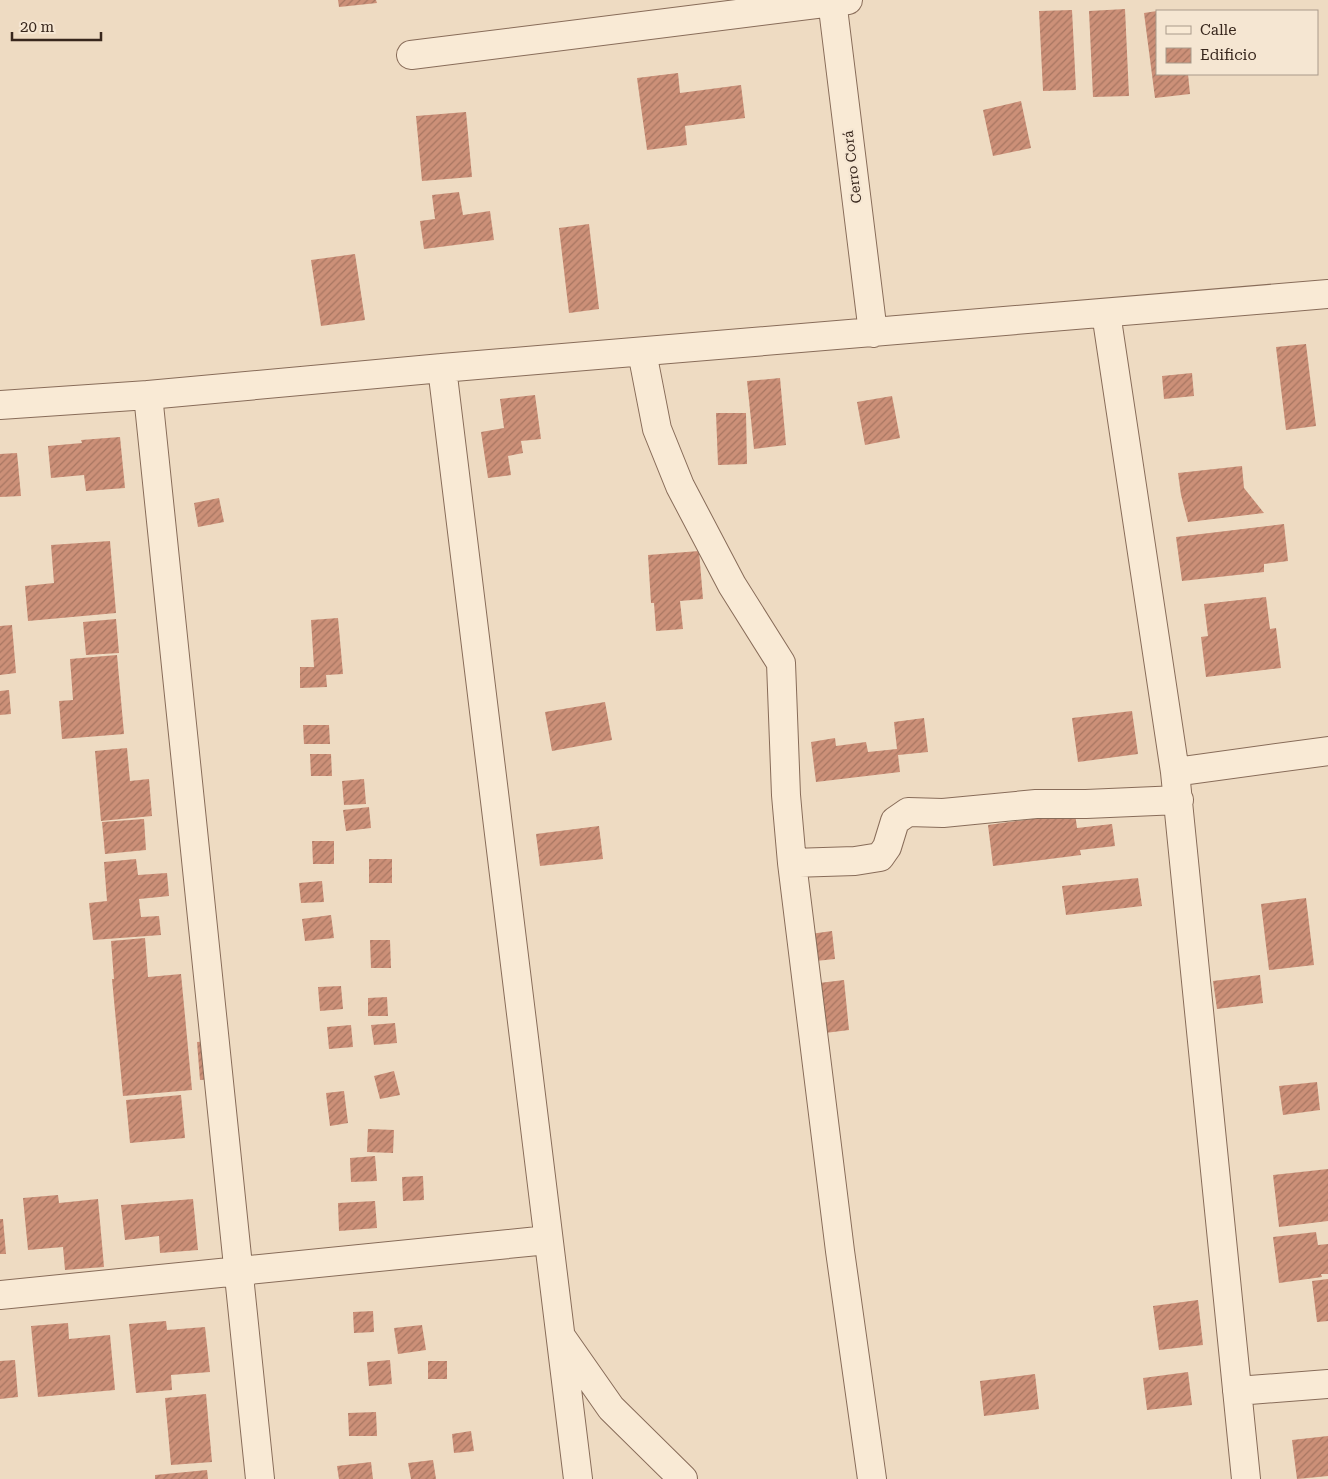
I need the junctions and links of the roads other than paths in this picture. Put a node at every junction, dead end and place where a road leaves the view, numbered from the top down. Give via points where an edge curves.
1 (838, 0) edge
2 (411, 55) dead end
3 (1328, 294) edge
4 (1106, 313) junction
5 (873, 334) junction
6 (642, 352) junction
7 (442, 368) junction
8 (148, 395) junction
9 (0, 405) edge
10 (1328, 751) edge
11 (1176, 772) junction
12 (1178, 800) junction
13 (792, 863) junction
14 (548, 1240) junction
15 (239, 1271) junction
16 (0, 1295) edge
17 (560, 1335) junction
18 (1328, 1384) edge
19 (1237, 1391) junction
20 (260, 1479) edge
21 (578, 1479) edge
22 (682, 1479) edge
23 (872, 1479) edge
24 (1246, 1479) edge

1 - 2 street
1 - 5 street, Cerro Corá
3 - 4 street
4 - 5 street
4 - 11 street
5 - 6 street
6 - 7 street
6 - 13 street via 657,429 680,486 732,584 781,663
7 - 8 street
7 - 14 street
8 - 9 street
8 - 15 street
10 - 11 street
11 - 12 street
12 - 13 street via 1036,804 943,813 908,812 895,821 880,857 855,862
12 - 19 street
13 - 23 street
14 - 15 street
14 - 17 street
15 - 16 street
15 - 20 street
17 - 21 street
17 - 22 street via 611,1408
18 - 19 street
19 - 24 street

